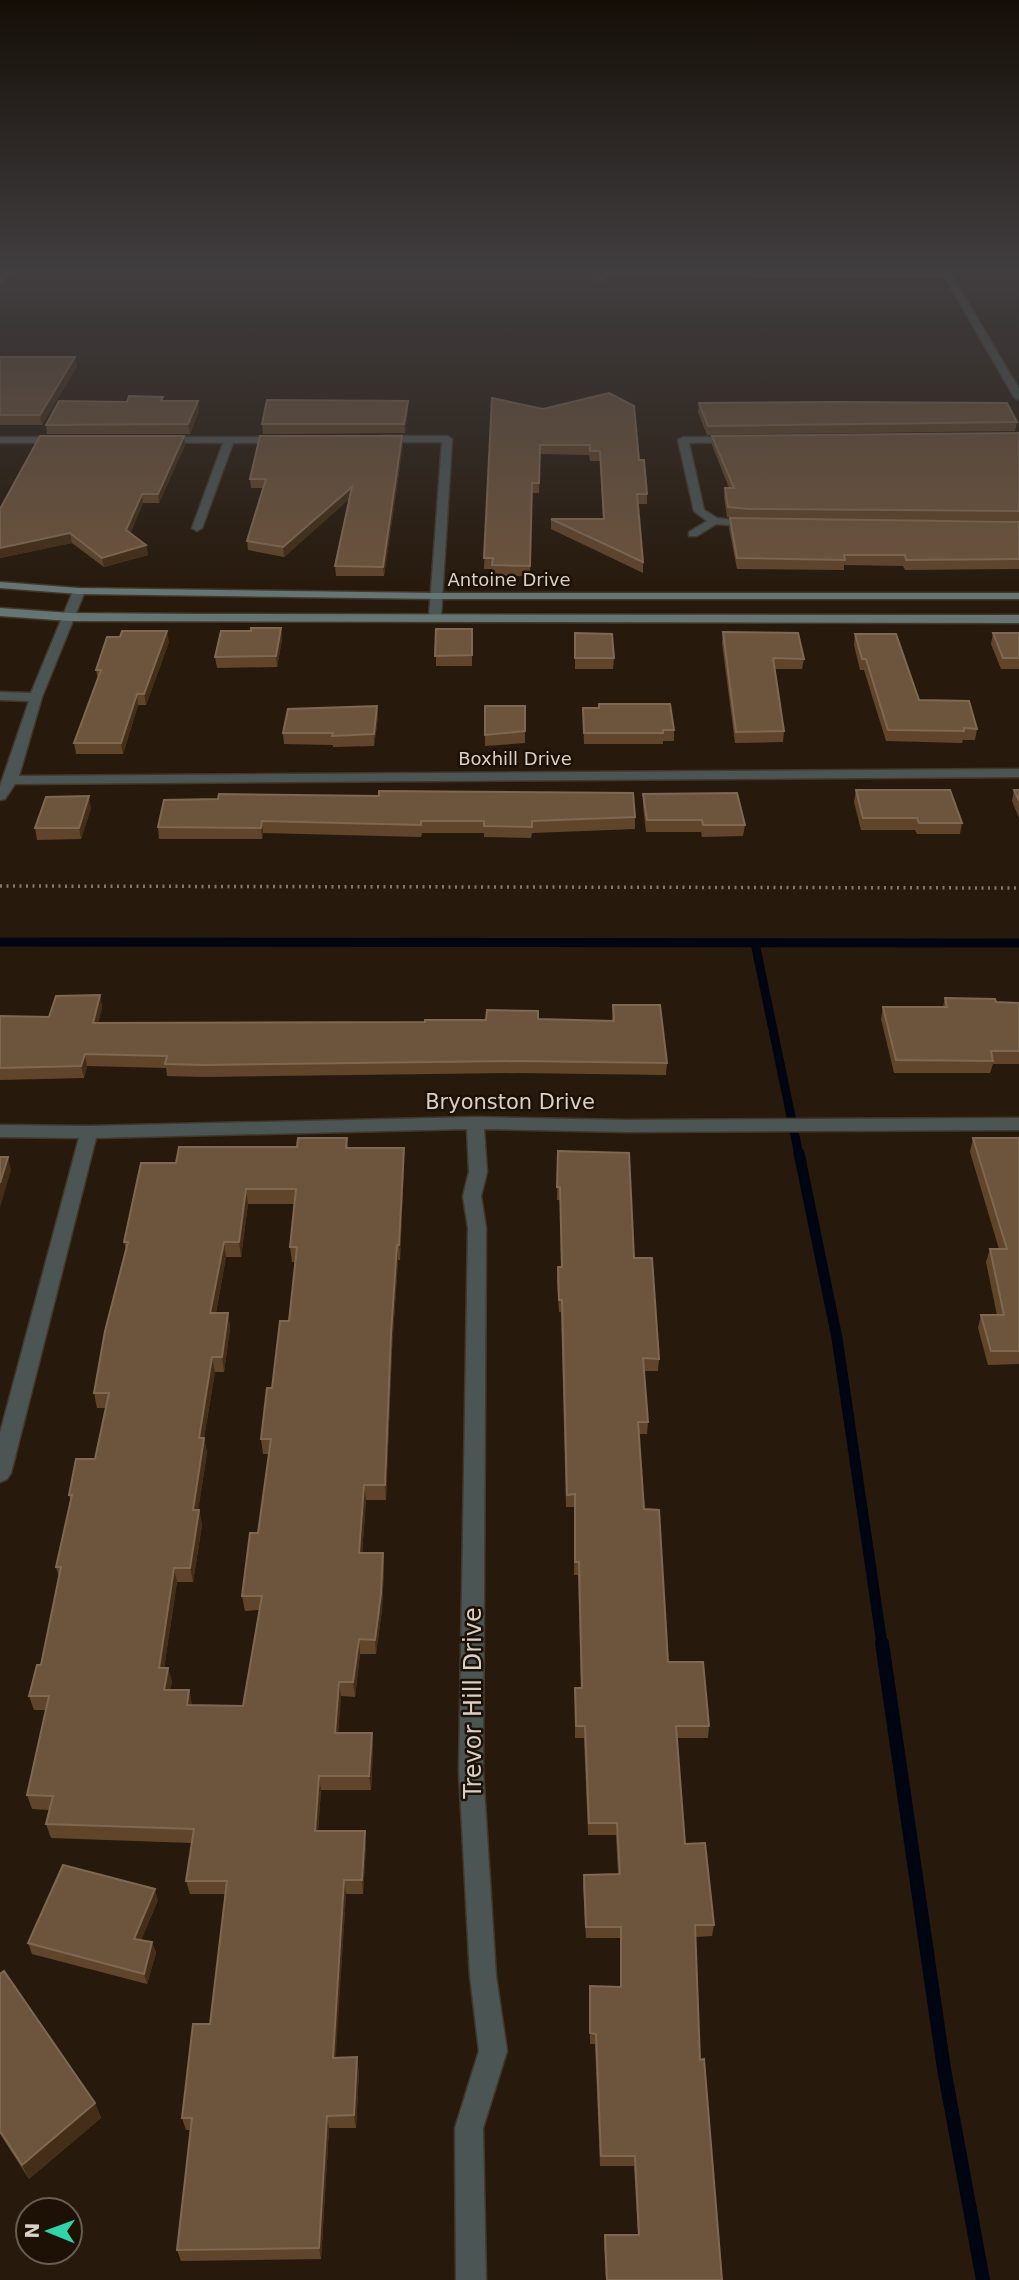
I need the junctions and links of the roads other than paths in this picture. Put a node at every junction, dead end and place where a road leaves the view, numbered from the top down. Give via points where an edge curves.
1 (1005, 373) edge
2 (1019, 397) edge
3 (365, 439) edge
4 (752, 439) edge
5 (75, 440) edge
6 (145, 440) edge
7 (229, 440) junction
8 (297, 440) edge
9 (2, 443) edge
10 (714, 521) junction
11 (769, 526) edge
12 (197, 528) dead end
13 (693, 534) dead end
14 (0, 585) edge
15 (79, 591) junction
16 (435, 596) junction
17 (828, 596) junction
18 (1019, 596) edge
19 (0, 612) edge
20 (69, 617) junction
21 (435, 617) junction
22 (834, 619) junction
23 (1019, 619) edge
24 (0, 696) edge
25 (36, 697) junction
26 (1019, 773) edge
27 (11, 780) junction
28 (0, 796) edge
29 (475, 1123) junction
30 (1019, 1124) edge
31 (0, 1131) edge
32 (89, 1132) junction
33 (0, 1473) edge
34 (471, 2280) edge

1 - 2 street
3 - 16 street via 447,439
4 - 10 street via 682,440 699,511
5 - 9 street
6 - 7 street
7 - 8 street
7 - 12 street
10 - 11 street
10 - 13 street
14 - 15 main road, Antoine Drive
15 - 16 main road, Antoine Drive
15 - 20 street
16 - 17 main road, Antoine Drive
16 - 21 street
17 - 18 main road, Antoine Drive
17 - 22 main road
19 - 20 main road, Antoine Drive
20 - 21 main road, Antoine Drive
20 - 25 street
21 - 22 main road, Antoine Drive
22 - 23 main road, Antoine Drive
24 - 25 street
25 - 27 street
26 - 27 street, Boxhill Drive
27 - 28 street
29 - 30 street, Bryonston Drive
29 - 32 street, Bryonston Drive
29 - 34 street, Trevor Hill Drive via 471,1771 483,1976 493,2051 469,2128
31 - 32 street, Bryonston Drive
32 - 33 street

